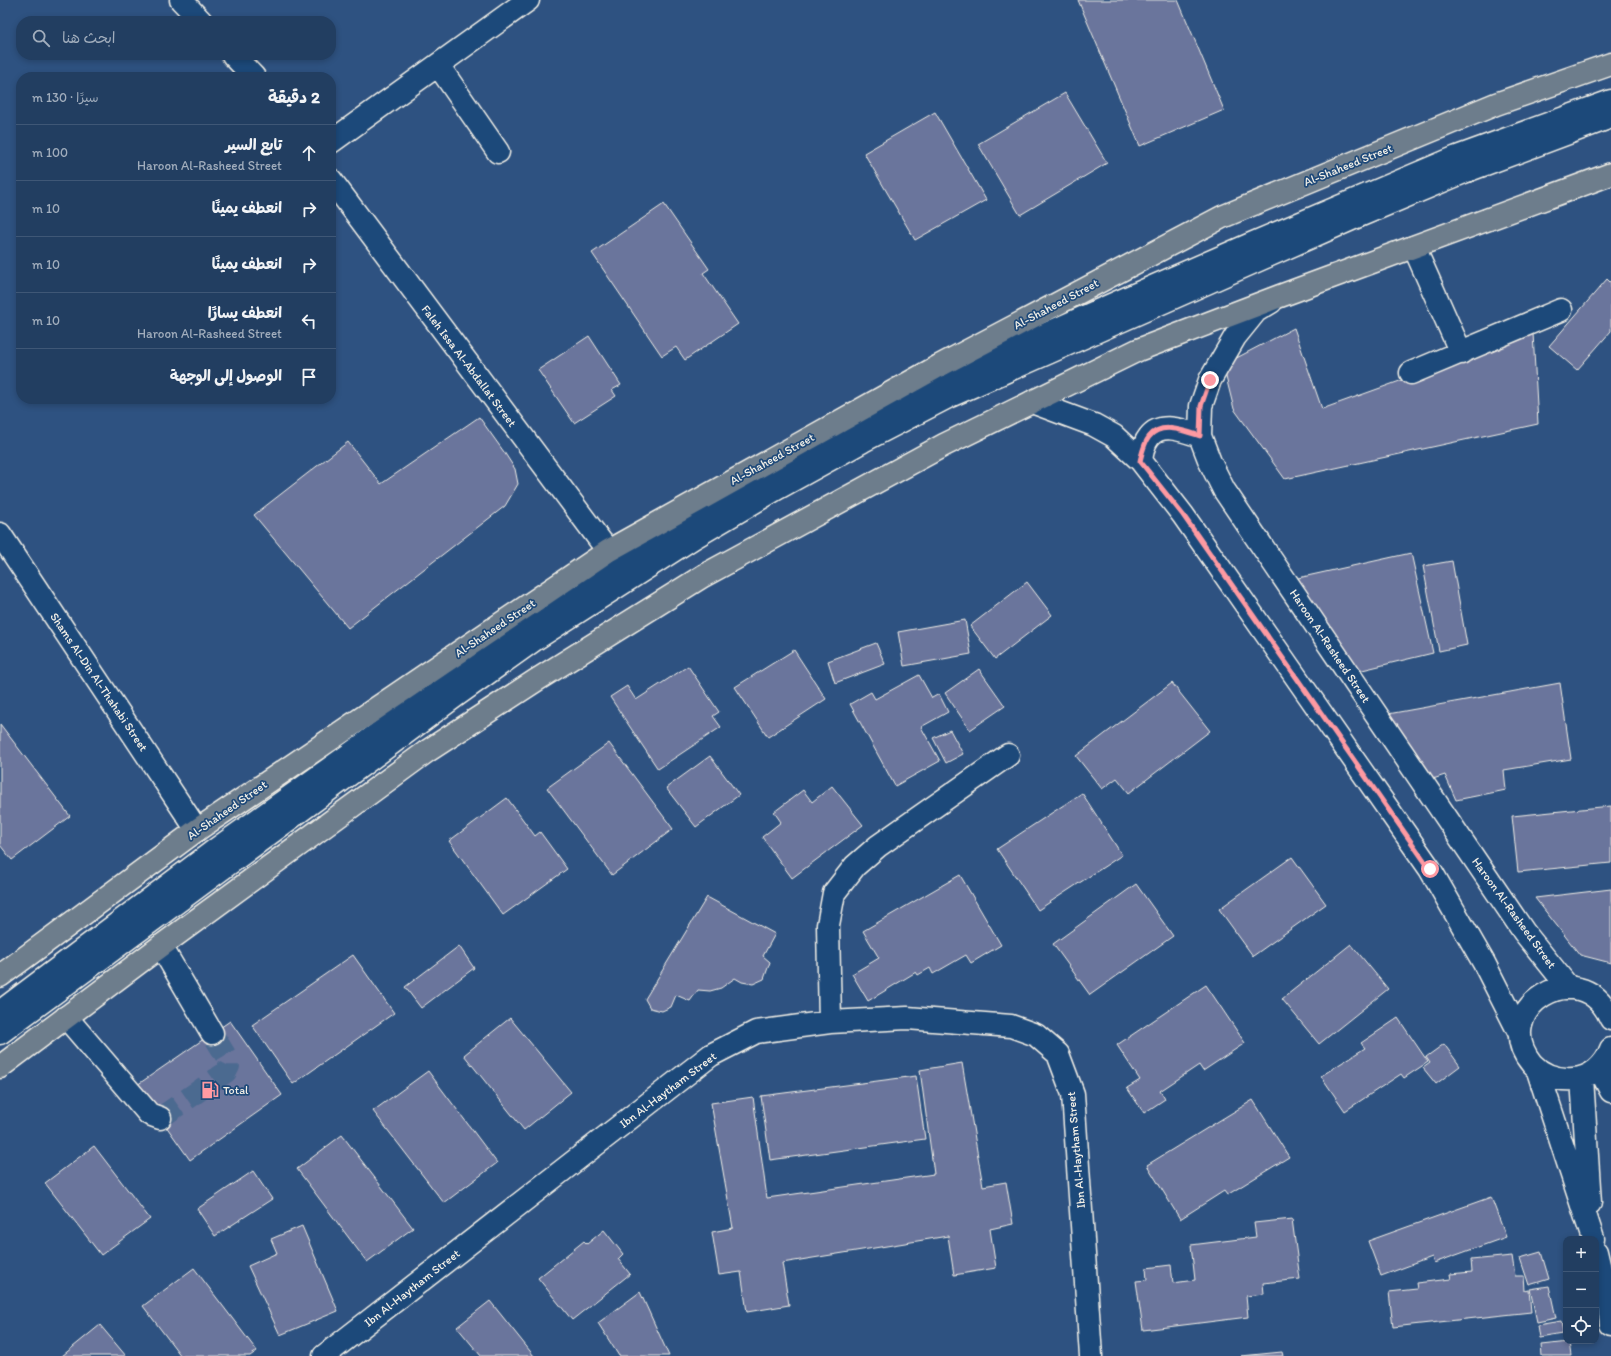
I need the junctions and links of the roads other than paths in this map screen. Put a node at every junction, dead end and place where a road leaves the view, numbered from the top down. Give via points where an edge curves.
1 (180, 0) edge
2 (528, 0) edge
3 (195, 16) edge
4 (238, 60) edge
5 (1611, 64) edge
6 (438, 65) junction
7 (249, 72) edge
8 (1611, 101) edge
9 (1611, 117) edge
10 (336, 138) edge
11 (498, 152) dead end
12 (1611, 174) edge
13 (336, 187) edge
14 (1414, 247) junction
15 (1280, 296) junction
16 (1561, 310) dead end
17 (1461, 353) junction
18 (1411, 373) dead end
19 (1032, 402) junction
20 (1200, 436) junction
21 (1140, 461) junction
22 (0, 534) edge
23 (608, 551) junction
24 (1008, 755) dead end
25 (197, 830) junction
26 (160, 946) junction
27 (0, 976) edge
28 (1569, 988) junction
29 (1604, 1000) edge
30 (0, 1012) edge
31 (66, 1017) junction
32 (1611, 1019) edge
33 (830, 1022) junction
34 (0, 1033) edge
35 (212, 1033) tunnel mouth
36 (1520, 1034) junction
37 (1611, 1049) edge
38 (0, 1067) edge
39 (1538, 1071) junction
40 (1590, 1073) junction
41 (1611, 1091) edge
42 (160, 1118) dead end
43 (1592, 1236) edge
44 (1594, 1236) edge
45 (1599, 1264) edge
46 (1611, 1324) edge
47 (324, 1356) edge
48 (1091, 1356) edge

1 - 3 street
2 - 6 street
4 - 7 street
5 - 23 highway, Al-Shaheed Street via 1496,104 1222,217 939,366
6 - 10 street
6 - 11 street
8 - 30 street via 1457,157 1111,305 898,405 795,460 693,519 578,591 466,668 215,850
9 - 34 street via 1464,172 1354,218 950,396 778,488 613,588 528,645 444,704
12 - 14 highway
13 - 23 street, Faleh Issa Al-Abdallat Street
14 - 15 highway
14 - 17 street
15 - 19 highway via 1138,350
15 - 20 street, Haroon Al-Rasheed Street via 1256,311 1234,337 1210,380 1201,406
16 - 17 street
17 - 18 street
19 - 21 street via 1094,425 1114,436
19 - 26 highway via 944,445 724,565 629,621 426,752
20 - 21 street via 1182,429 1159,430 1148,437
20 - 28 street, Haroon Al-Rasheed Street via 1224,490 1524,932
21 - 36 street via 1183,515 1430,869 1484,963
22 - 25 street, Shams Al-Din Al-Thahabi Street
23 - 25 highway, Al-Shaheed Street
24 - 33 street via 878,846 855,866 834,894 828,925
25 - 27 highway, Al-Shaheed Street
26 - 31 highway
26 - 35 street
28 - 29 street via 1584,991
28 - 36 street via 1550,990 1534,1001 1524,1016
29 - 32 street
31 - 38 highway
31 - 42 street via 149,1114
33 - 47 street, Ibn Al-Haytham Street via 756,1032 711,1055
33 - 48 street, Ibn Al-Haytham Street via 907,1018 1010,1026 1036,1035 1058,1054 1073,1094
36 - 39 street via 1524,1055
37 - 40 street via 1606,1060
39 - 40 street via 1559,1080
39 - 43 street
40 - 41 street
40 - 44 street
45 - 46 street

